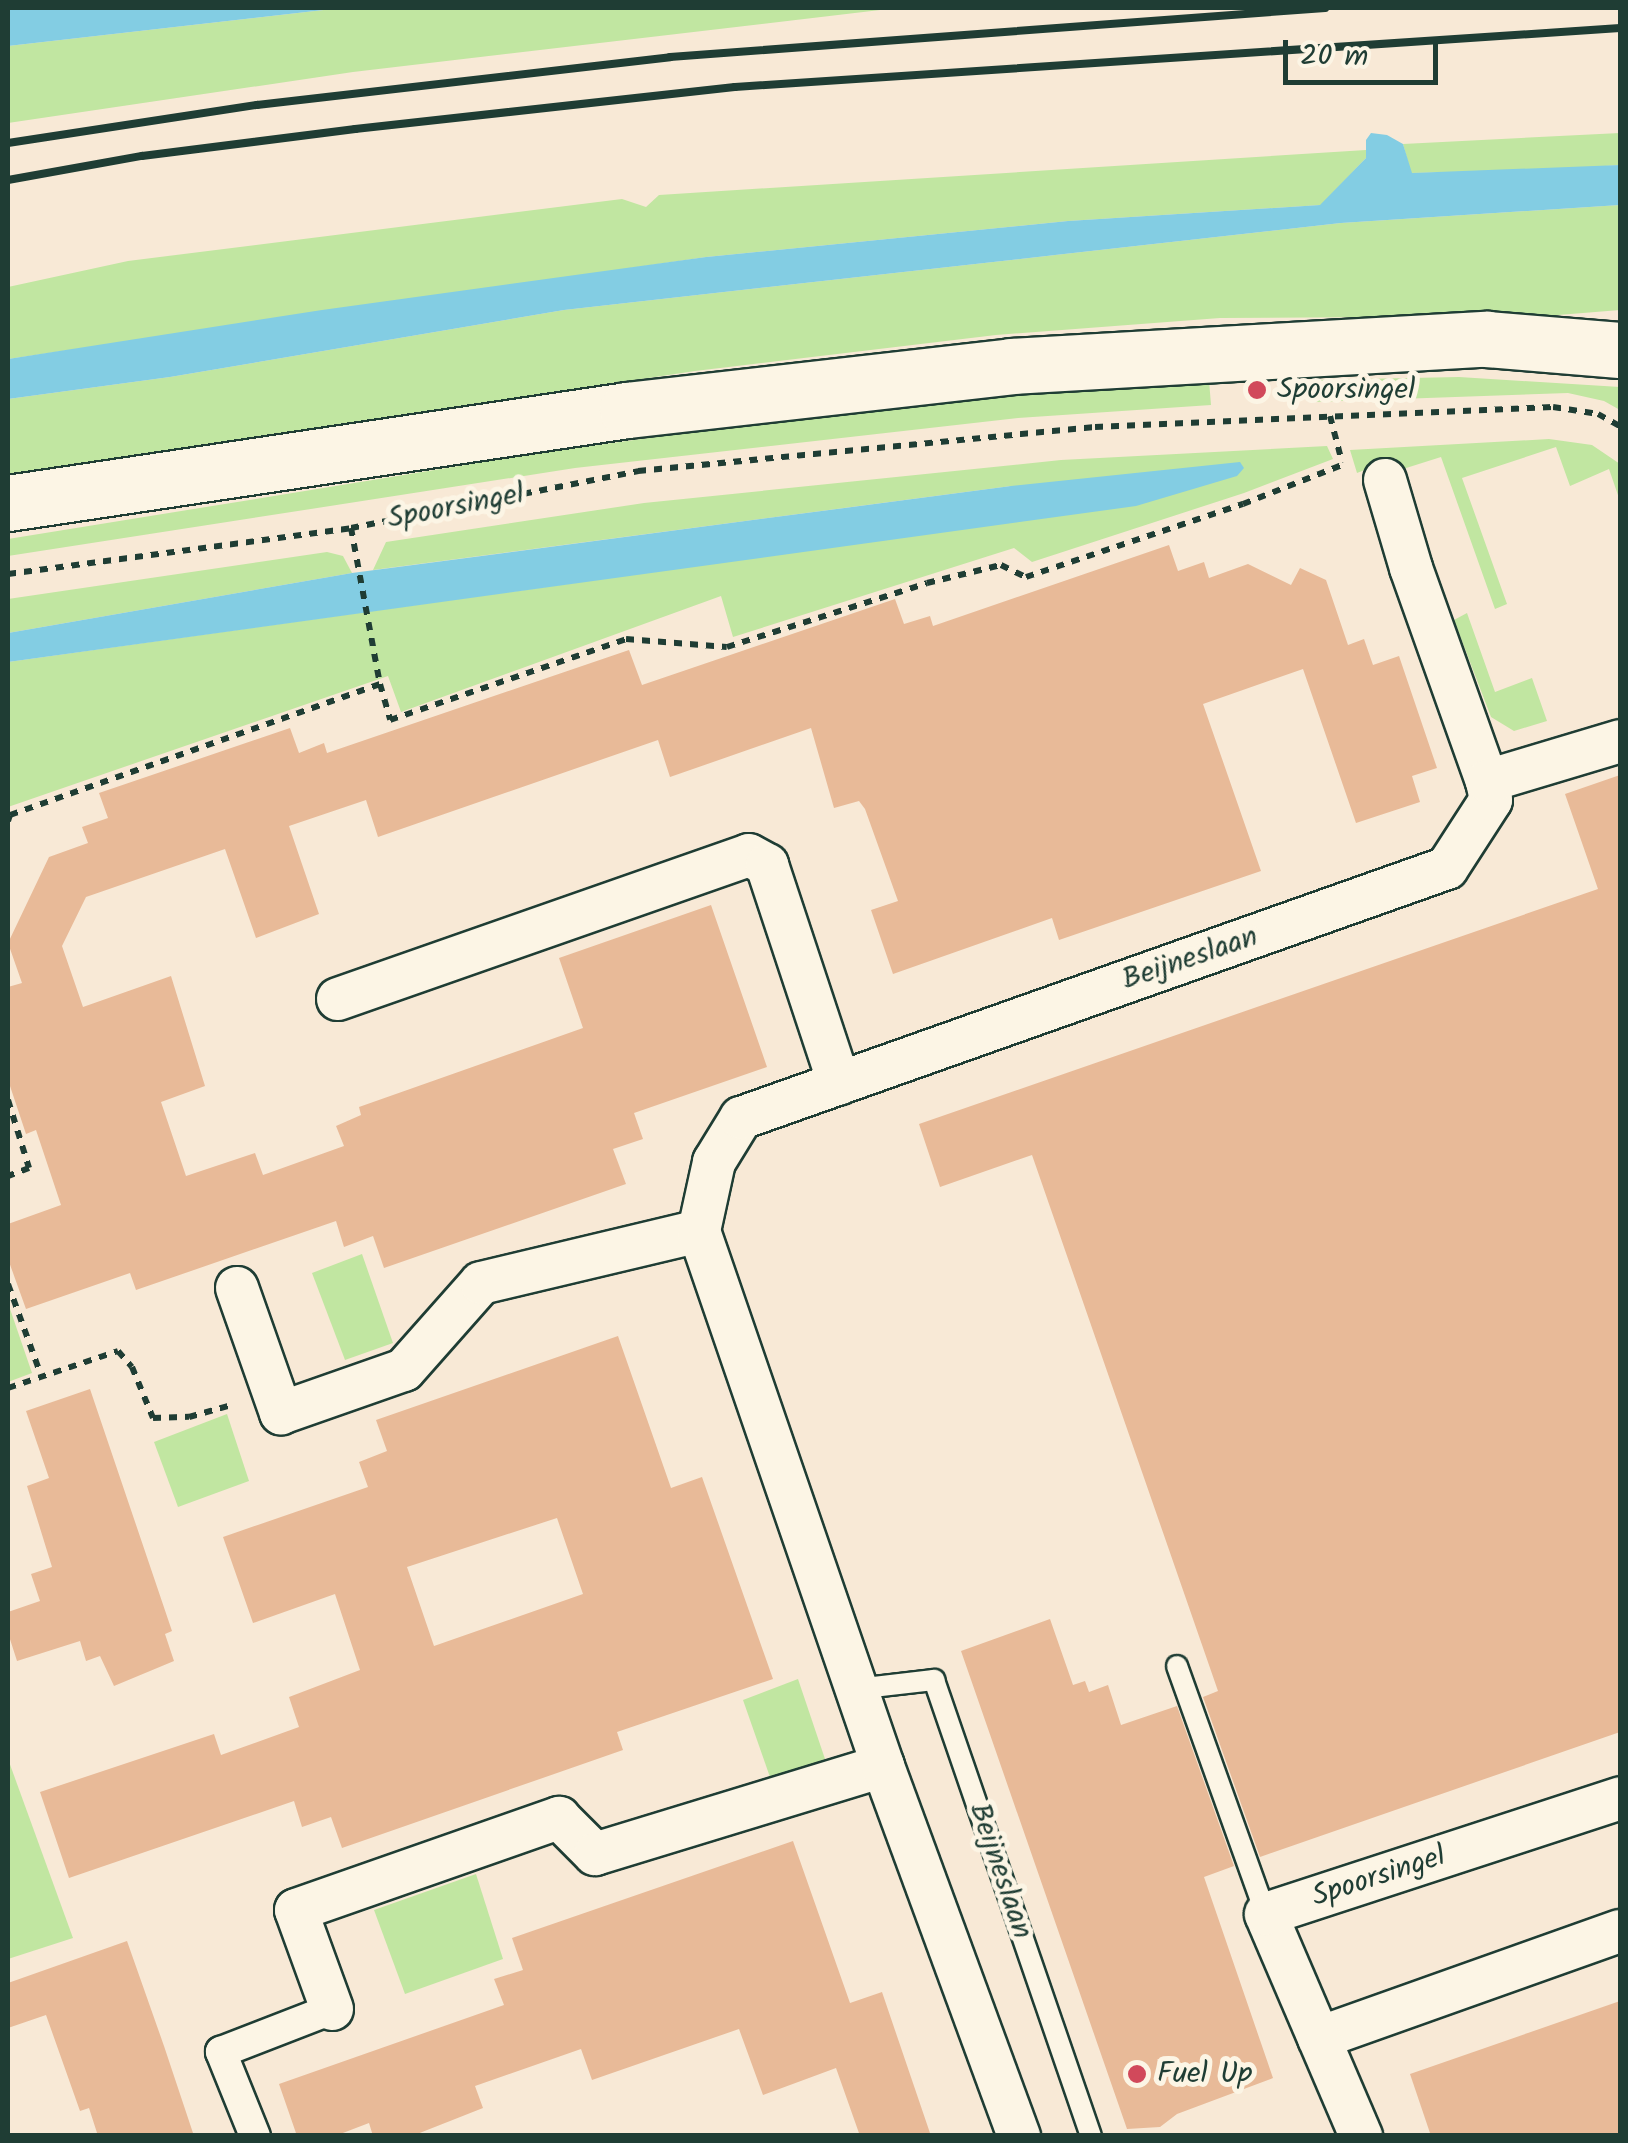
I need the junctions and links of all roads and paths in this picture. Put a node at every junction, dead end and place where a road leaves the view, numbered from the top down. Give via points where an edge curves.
1 (1620, 350) edge
2 (1620, 426) edge
3 (1343, 464) dead end
4 (1385, 480) dead end
5 (8, 504) edge
6 (351, 528) junction
7 (8, 574) edge
8 (380, 684) junction
9 (1620, 741) edge
10 (1487, 781) junction
11 (8, 820) edge
12 (338, 999) dead end
13 (839, 1083) junction
14 (8, 1100) edge
15 (8, 1176) edge
16 (699, 1231) junction
17 (8, 1284) edge
18 (237, 1288) dead end
19 (41, 1375) junction
20 (8, 1388) edge
21 (273, 1393) junction
22 (1177, 1666) dead end
23 (856, 1689) junction
24 (883, 1766) junction
25 (1620, 1798) edge
26 (1266, 1914) junction
27 (1620, 1931) edge
28 (332, 2008) joint
29 (1320, 2038) junction
30 (254, 2136) edge
31 (1020, 2136) edge
32 (1091, 2136) edge
33 (1361, 2136) edge

1 - 5 main road via 1486,339 1011,366 626,410
2 - 6 path, Spoorsingel via 1598,414 1553,407 1095,428 638,470
3 - 8 path via 1026,576 1002,565 727,647 626,640 390,720
4 - 10 street
6 - 7 path, Spoorsingel
6 - 8 path
8 - 11 path
9 - 10 street
10 - 13 street, Beijneslaan via 1491,800 1448,868
12 - 13 street via 749,855 768,865
13 - 16 street, Beijneslaan via 741,1118 714,1162
14 - 15 path via 29,1168
16 - 21 street via 481,1283 404,1370 281,1413
16 - 23 street
17 - 19 path
18 - 21 street
19 - 20 path
19 - 21 path via 118,1352 132,1366 153,1418 189,1417
22 - 26 lane
23 - 24 street
23 - 32 lane, Beijneslaan via 934,1680
24 - 28 street via 595,1854 558,1818 296,1910
24 - 31 street
25 - 26 street, Spoorsingel
26 - 29 street
27 - 29 street
28 - 30 street via 221,2052
29 - 33 street

